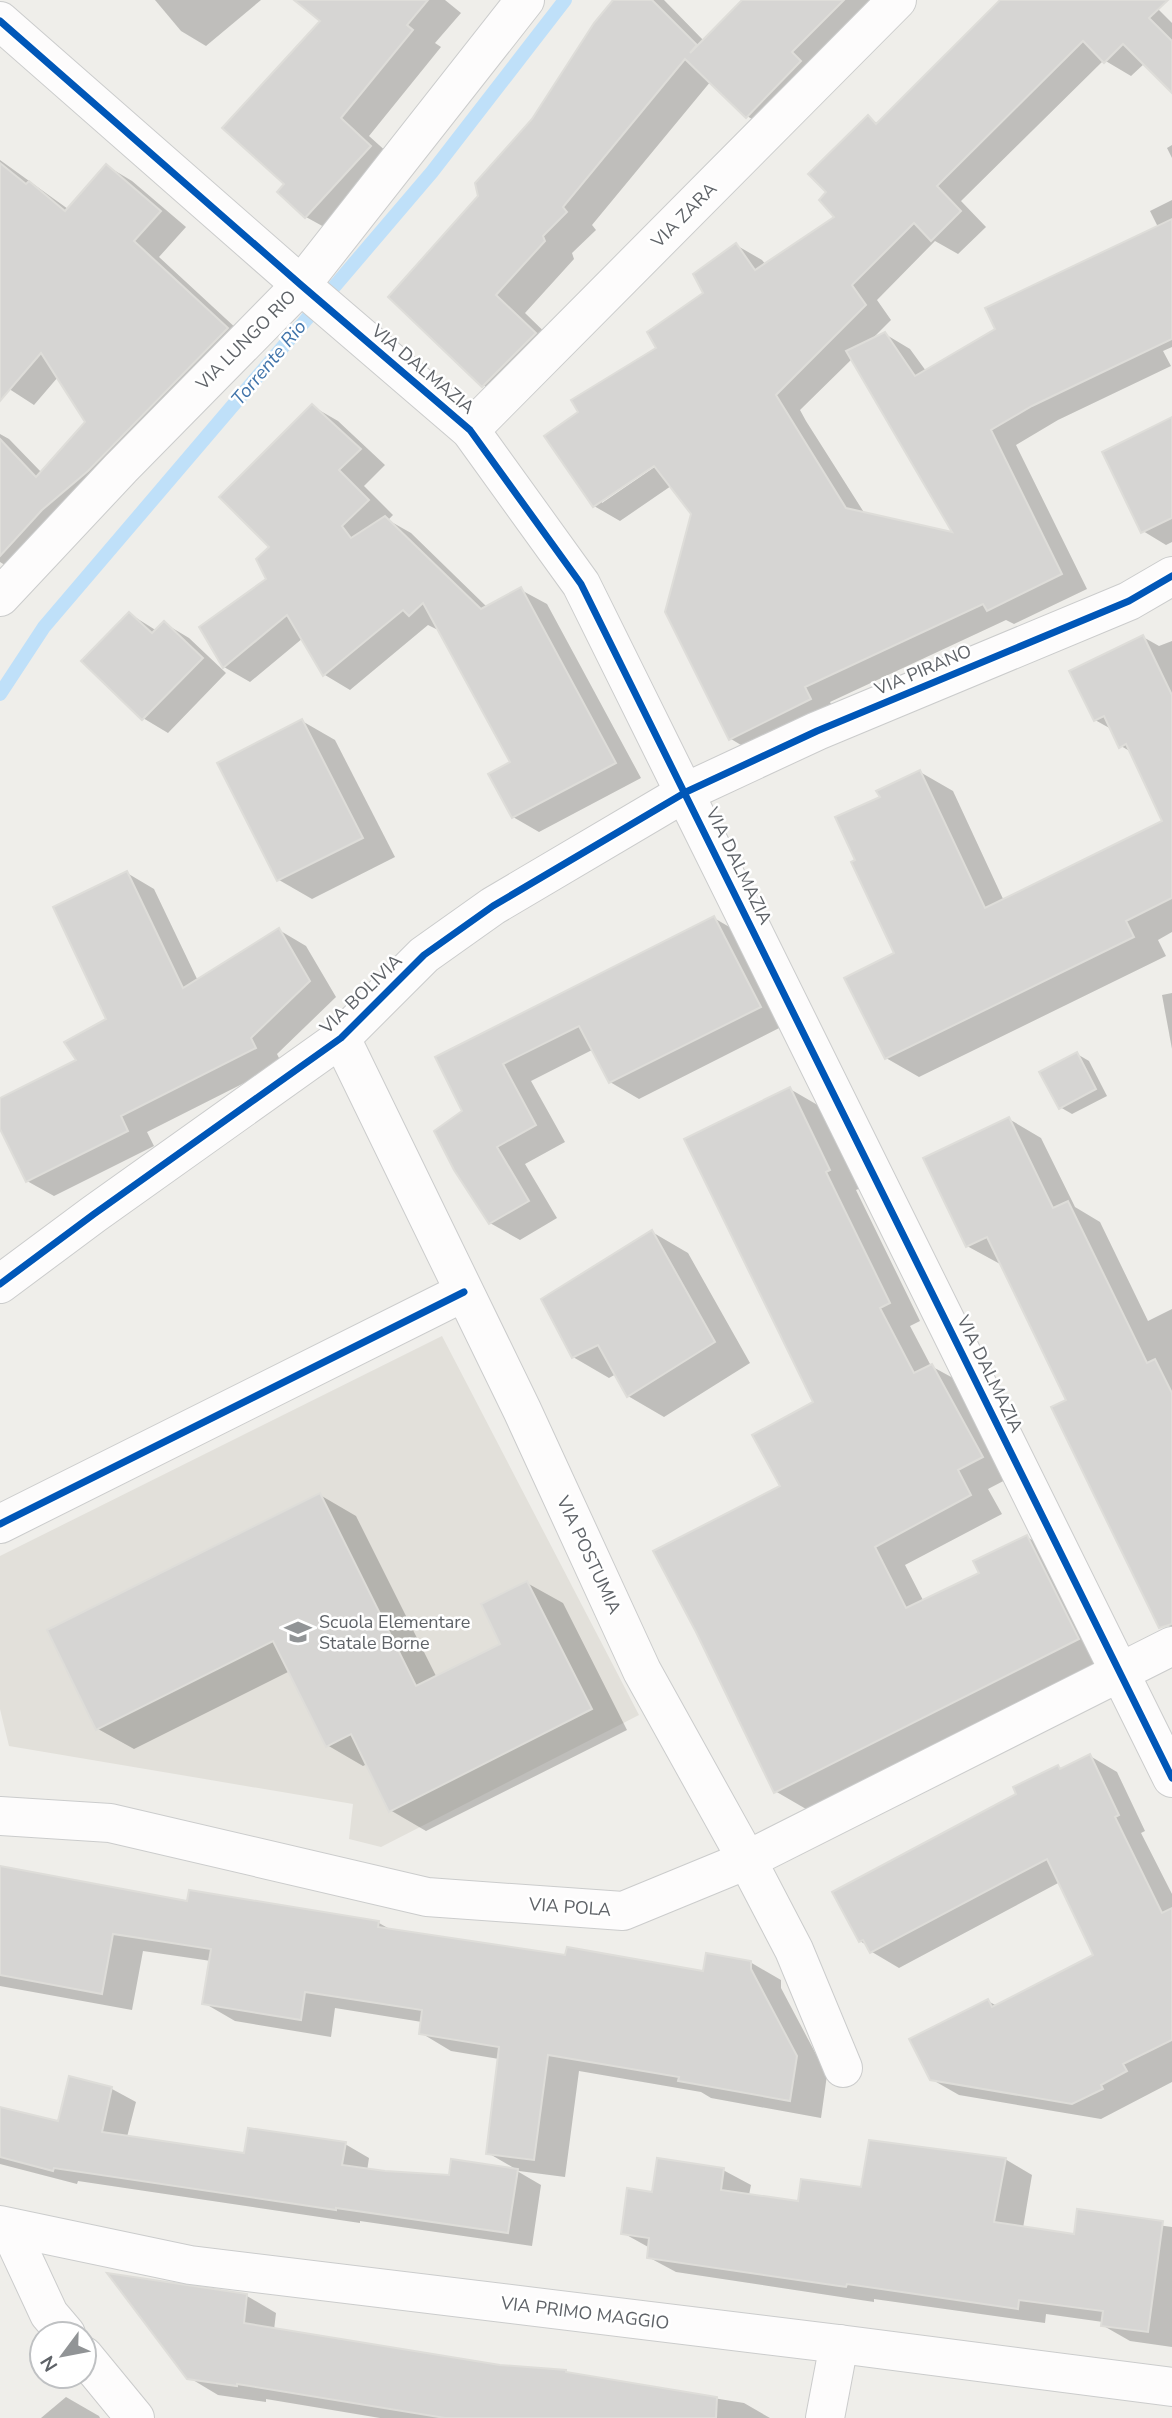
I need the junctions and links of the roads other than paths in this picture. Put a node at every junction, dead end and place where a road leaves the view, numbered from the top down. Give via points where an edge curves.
1 (525, 0) edge
2 (897, 0) edge
3 (0, 22) edge
4 (305, 289) junction
5 (470, 430) junction
6 (1172, 576) edge
7 (0, 597) edge
8 (685, 792) junction
9 (341, 1038) junction
10 (0, 1284) edge
11 (464, 1292) junction
12 (0, 1524) edge
13 (1172, 1646) edge
14 (1120, 1673) junction
15 (1172, 1778) edge
16 (0, 1816) edge
17 (747, 1860) junction
18 (843, 2068) dead end
19 (5, 2226) edge
20 (54, 2320) edge
21 (839, 2344) junction
22 (98, 2373) edge
23 (1172, 2387) edge
24 (135, 2418) edge
25 (825, 2418) edge

1 - 4 street, VIA LUNGO RIO
2 - 5 street, VIA ZARA
3 - 4 street, VIA DALMAZIA
4 - 5 street, VIA DALMAZIA
4 - 7 street, VIA LUNGO RIO via 121,468
5 - 8 street, VIA DALMAZIA via 581,583
6 - 8 street, VIA PIRANO via 1129,601 817,731
8 - 9 street, VIA BOLIVIA via 492,906 424,955
8 - 14 street, VIA DALMAZIA
9 - 10 street, VIA BOLIVIA
9 - 11 street, VIA POSTUMIA
11 - 12 street
11 - 17 street, VIA POSTUMIA via 642,1671
13 - 14 street, VIA POLA
14 - 15 street, VIA DALMAZIA
14 - 17 street, VIA POLA
16 - 17 street, VIA POLA via 110,1823 427,1897 623,1910
17 - 18 street, VIA POSTUMIA via 794,1950
19 - 20 street
19 - 21 street, VIA PRIMO MAGGIO via 190,2265
21 - 23 street, VIA PRIMO MAGGIO
21 - 25 street
22 - 24 street

